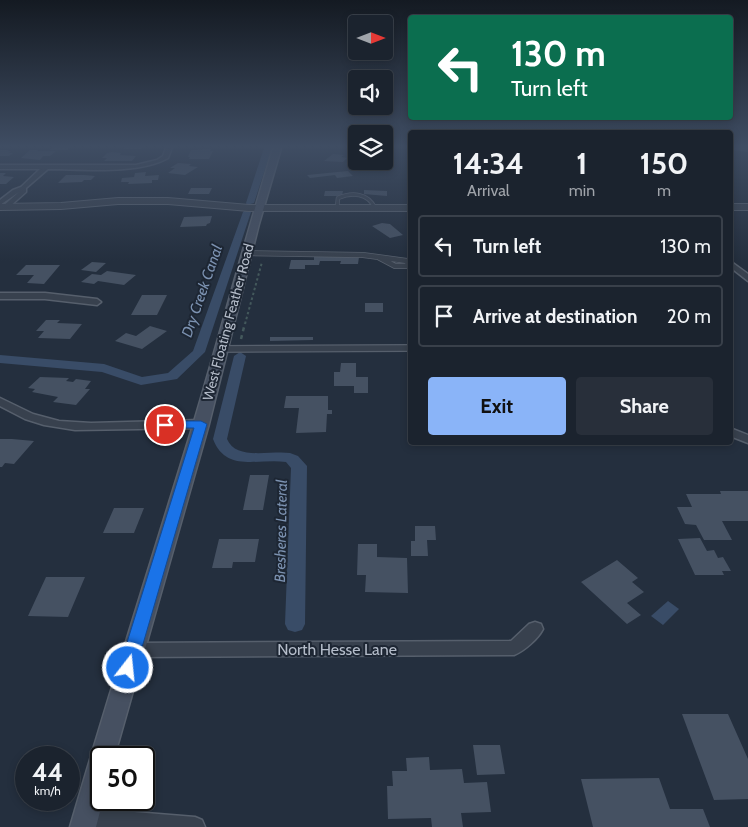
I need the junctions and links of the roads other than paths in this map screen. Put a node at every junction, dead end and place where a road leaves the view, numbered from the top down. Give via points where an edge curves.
1 (28, 184) edge
2 (267, 184) edge
3 (2, 206) edge
4 (748, 206) edge
5 (733, 207) edge
6 (260, 208) junction
7 (337, 208) junction
8 (375, 208) junction
9 (408, 210) edge
10 (246, 253) junction
11 (378, 258) junction
12 (733, 266) edge
13 (748, 278) edge
14 (0, 296) edge
15 (97, 302) dead end
16 (408, 348) edge
17 (220, 349) junction
18 (0, 401) edge
19 (201, 424) junction
20 (733, 433) edge
21 (748, 439) edge
22 (535, 629) dead end
23 (133, 650) junction
24 (105, 746) edge
25 (90, 801) edge
26 (84, 822) edge
27 (195, 827) edge

1 - 3 street via 24,191
2 - 6 main road, West Floating Feather Road
3 - 6 street via 38,207 134,200
4 - 5 street
6 - 7 street
6 - 10 main road, West Floating Feather Road
7 - 8 street
7 - 8 lane via 338,198 359,195 368,199
8 - 9 street
10 - 11 lane
10 - 17 main road, West Floating Feather Road
11 - 11 lane via 408,261 408,263 400,268
12 - 13 street
14 - 15 street via 45,296
16 - 17 lane
17 - 19 main road, West Floating Feather Road
18 - 19 street via 14,412 32,419 65,426
19 - 23 main road, West Floating Feather Road
20 - 21 street
22 - 23 street, North Hesse Lane via 514,648
23 - 24 main road, West Floating Feather Road
25 - 26 main road
26 - 27 street

